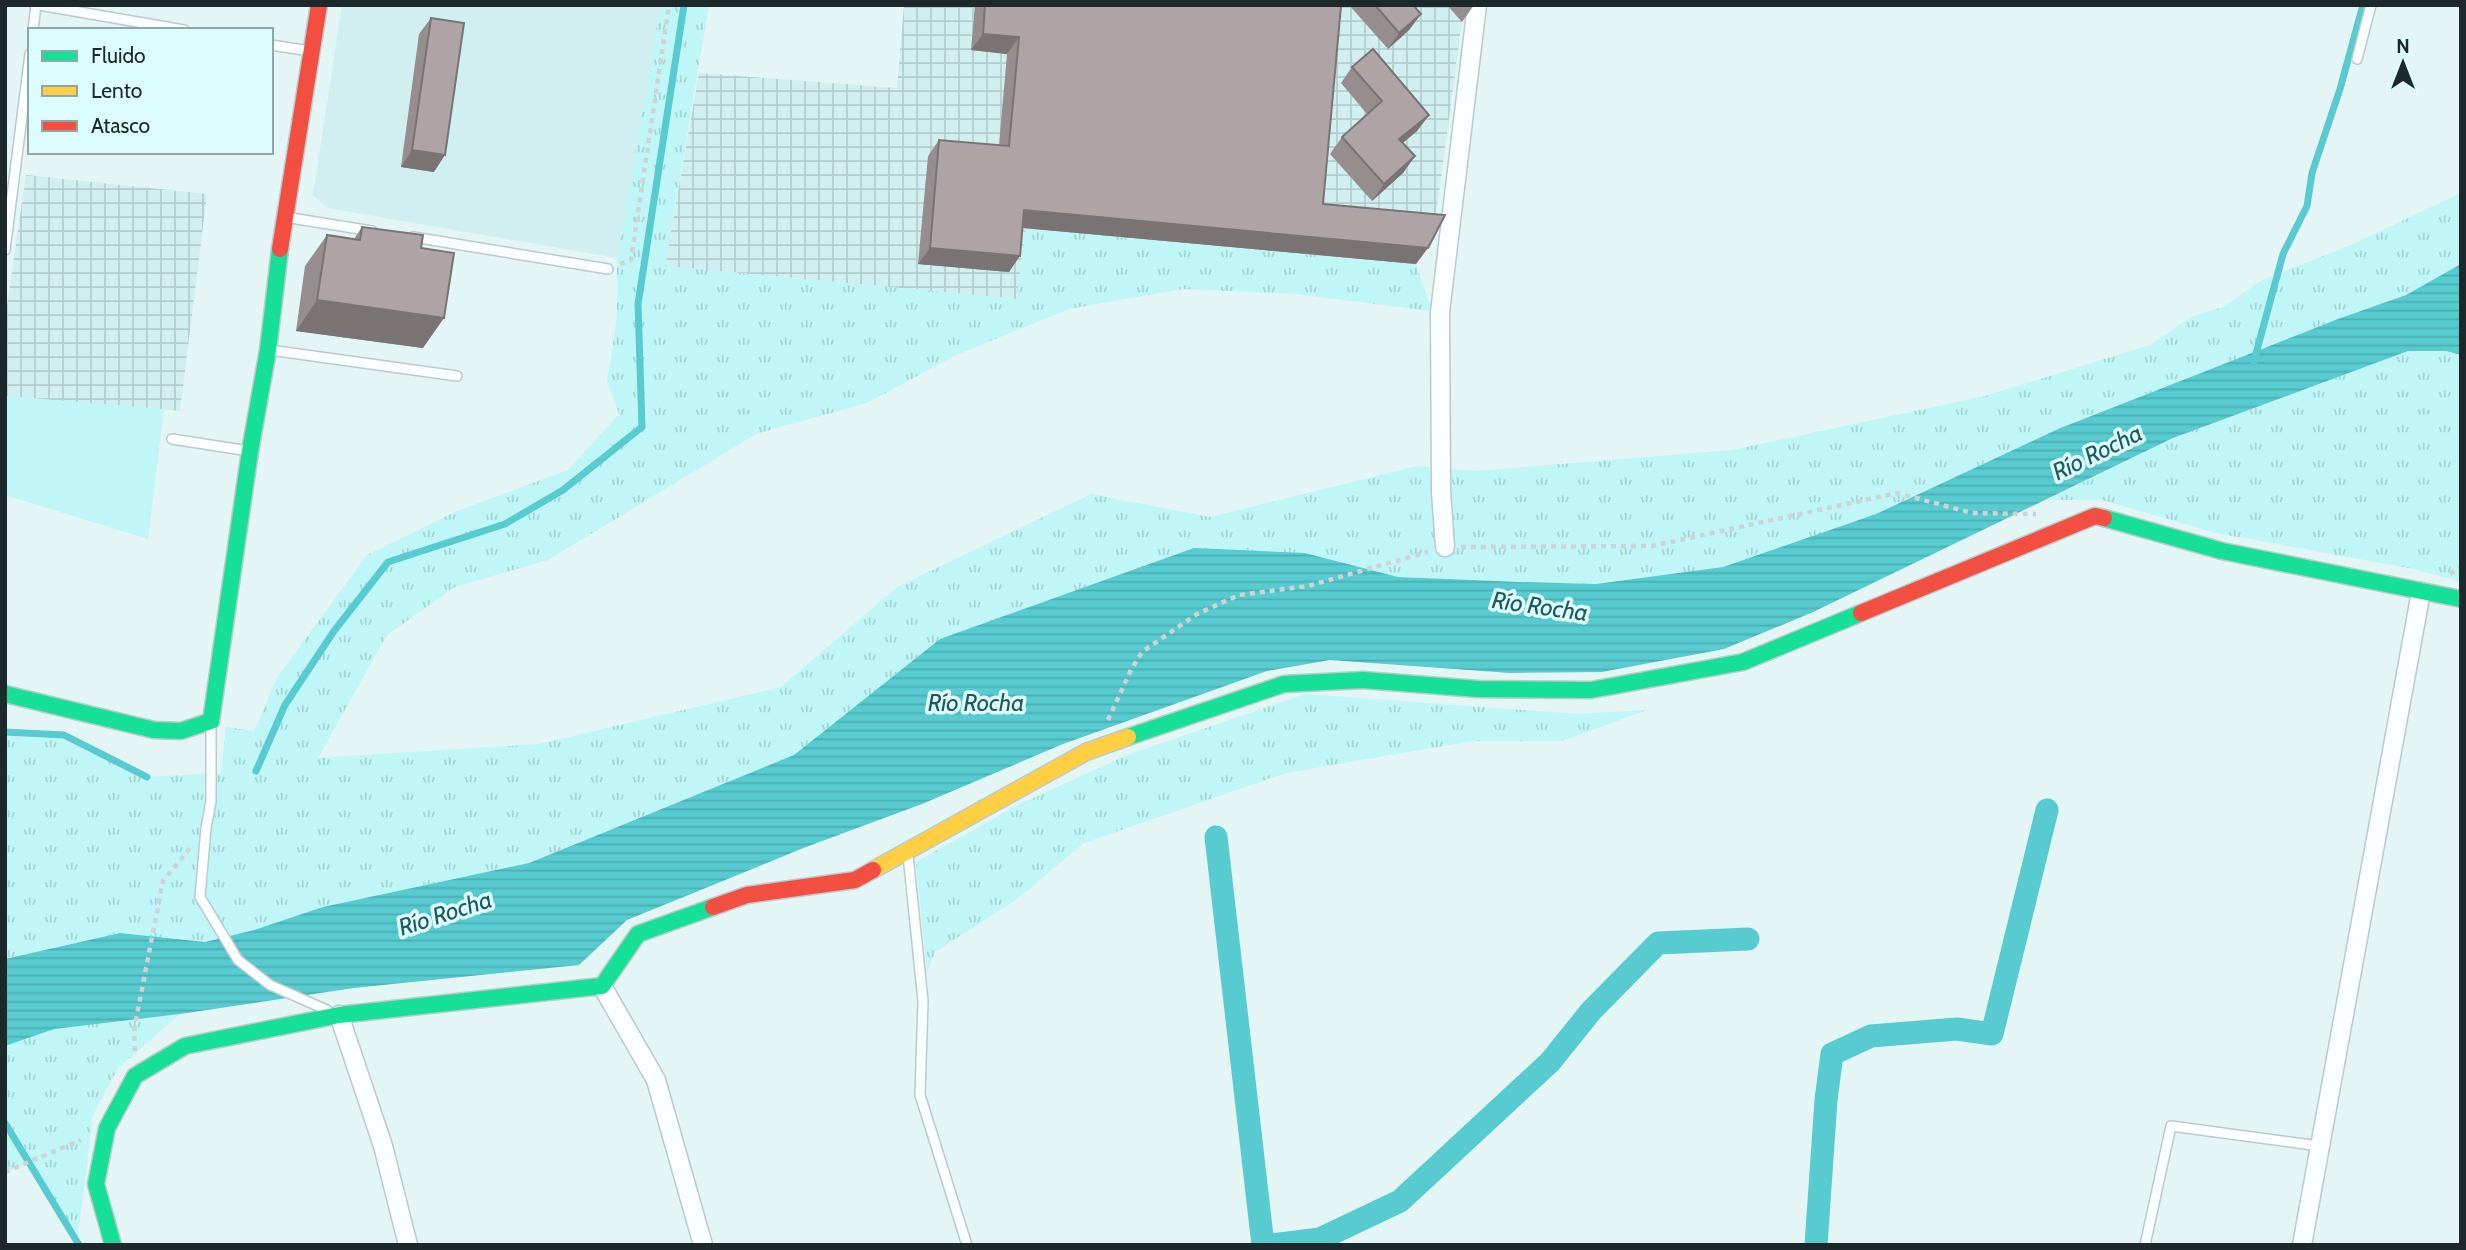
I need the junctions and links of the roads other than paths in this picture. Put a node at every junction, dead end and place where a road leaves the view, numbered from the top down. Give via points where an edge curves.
1 (37, 5) edge
2 (319, 5) edge
3 (1477, 5) edge
4 (2371, 5) edge
5 (33, 28) edge
6 (172, 28) edge
7 (273, 44) edge
8 (312, 51) junction
9 (2357, 59) dead end
10 (28, 70) edge
11 (284, 216) junction
12 (378, 232) edge
13 (405, 236) edge
14 (5, 250) edge
15 (608, 269) road end
16 (268, 350) junction
17 (457, 376) dead end
18 (172, 439) dead end
19 (250, 451) junction
20 (1445, 547) road end
21 (2421, 593) junction
22 (2461, 599) edge
23 (5, 694) edge
24 (211, 721) junction
25 (908, 850) junction
26 (602, 986) junction
27 (339, 1015) junction
28 (2320, 1146) junction
29 (113, 1245) edge
30 (408, 1245) edge
31 (703, 1245) edge
32 (967, 1245) edge
33 (2145, 1245) edge
34 (2302, 1245) edge

1 - 5 lane
1 - 6 lane
2 - 8 street
3 - 20 street via 1440,312
4 - 9 lane
7 - 8 lane
8 - 11 street
10 - 14 lane
11 - 12 lane
11 - 16 street
13 - 15 lane
16 - 17 lane
16 - 19 street
18 - 19 lane
19 - 24 street
21 - 22 street
21 - 25 street via 2222,551 2095,516 1743,662 1591,690 1478,689 1363,680 1284,684 1086,752
21 - 28 street
23 - 24 street via 154,730 181,731
24 - 27 lane via 211,801 200,897 238,960 270,985
25 - 26 street via 855,880 747,895 638,934
25 - 32 lane via 923,1000 920,1095
26 - 27 street
26 - 31 street via 656,1080
27 - 29 street via 185,1046 135,1076 107,1128 96,1184
27 - 30 street via 383,1146
28 - 33 lane via 2171,1126
28 - 34 street

